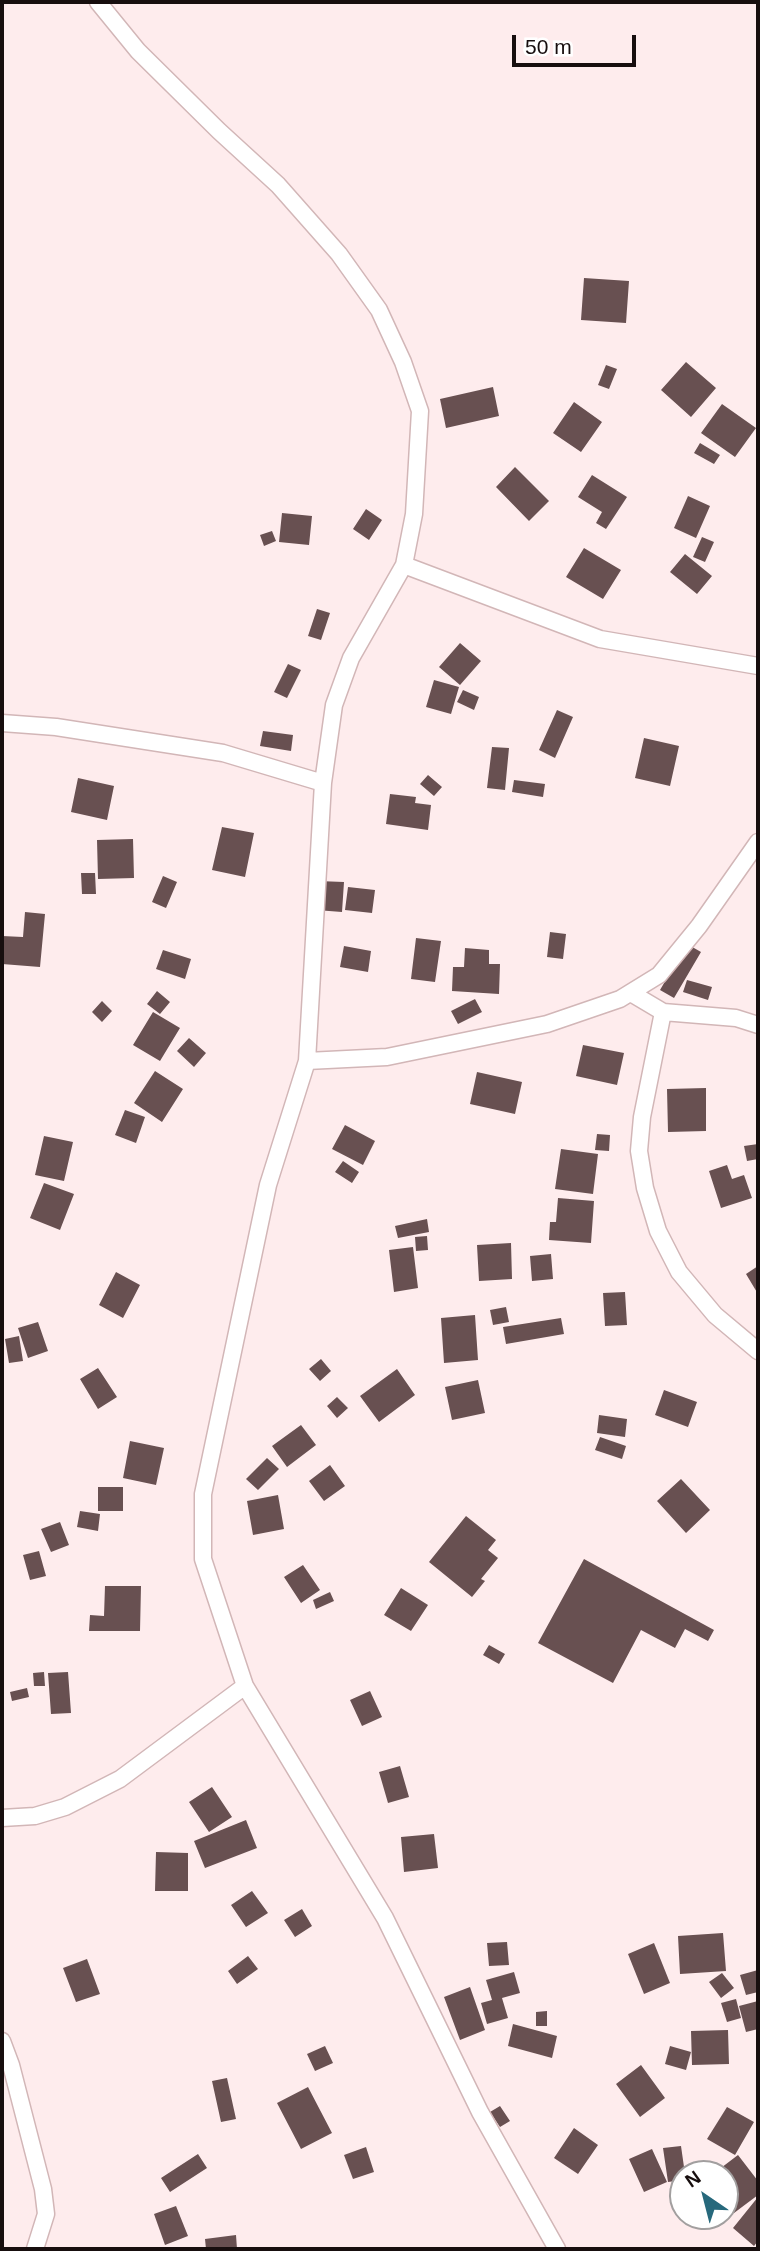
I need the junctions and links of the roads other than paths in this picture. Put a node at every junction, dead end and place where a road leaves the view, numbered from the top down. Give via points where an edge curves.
1 (98, 2) edge
2 (404, 565) junction
3 (758, 666) edge
4 (2, 723) edge
5 (323, 783) junction
6 (758, 842) edge
7 (631, 993) junction
8 (663, 1012) junction
9 (758, 1025) edge
10 (307, 1061) junction
11 (758, 1351) edge
12 (245, 1686) junction
13 (2, 1818) edge
14 (2, 2041) edge
15 (35, 2249) edge
16 (557, 2249) edge

1 - 2 street via 138,51 278,185 339,254 379,310 420,411 414,514
2 - 3 street via 600,639
2 - 5 street via 351,658 334,705
4 - 5 street via 223,753
5 - 10 street
6 - 7 street via 659,975
7 - 8 street
7 - 10 street via 547,1024 387,1057
8 - 9 street via 736,1018
8 - 11 street via 642,1117 639,1151 645,1188 658,1231 679,1272 715,1315
10 - 12 street via 268,1185 204,1494 203,1559
12 - 13 street via 120,1779 65,1807 35,1816
12 - 16 street via 385,1918 480,2112
14 - 15 street via 43,2189 46,2214

